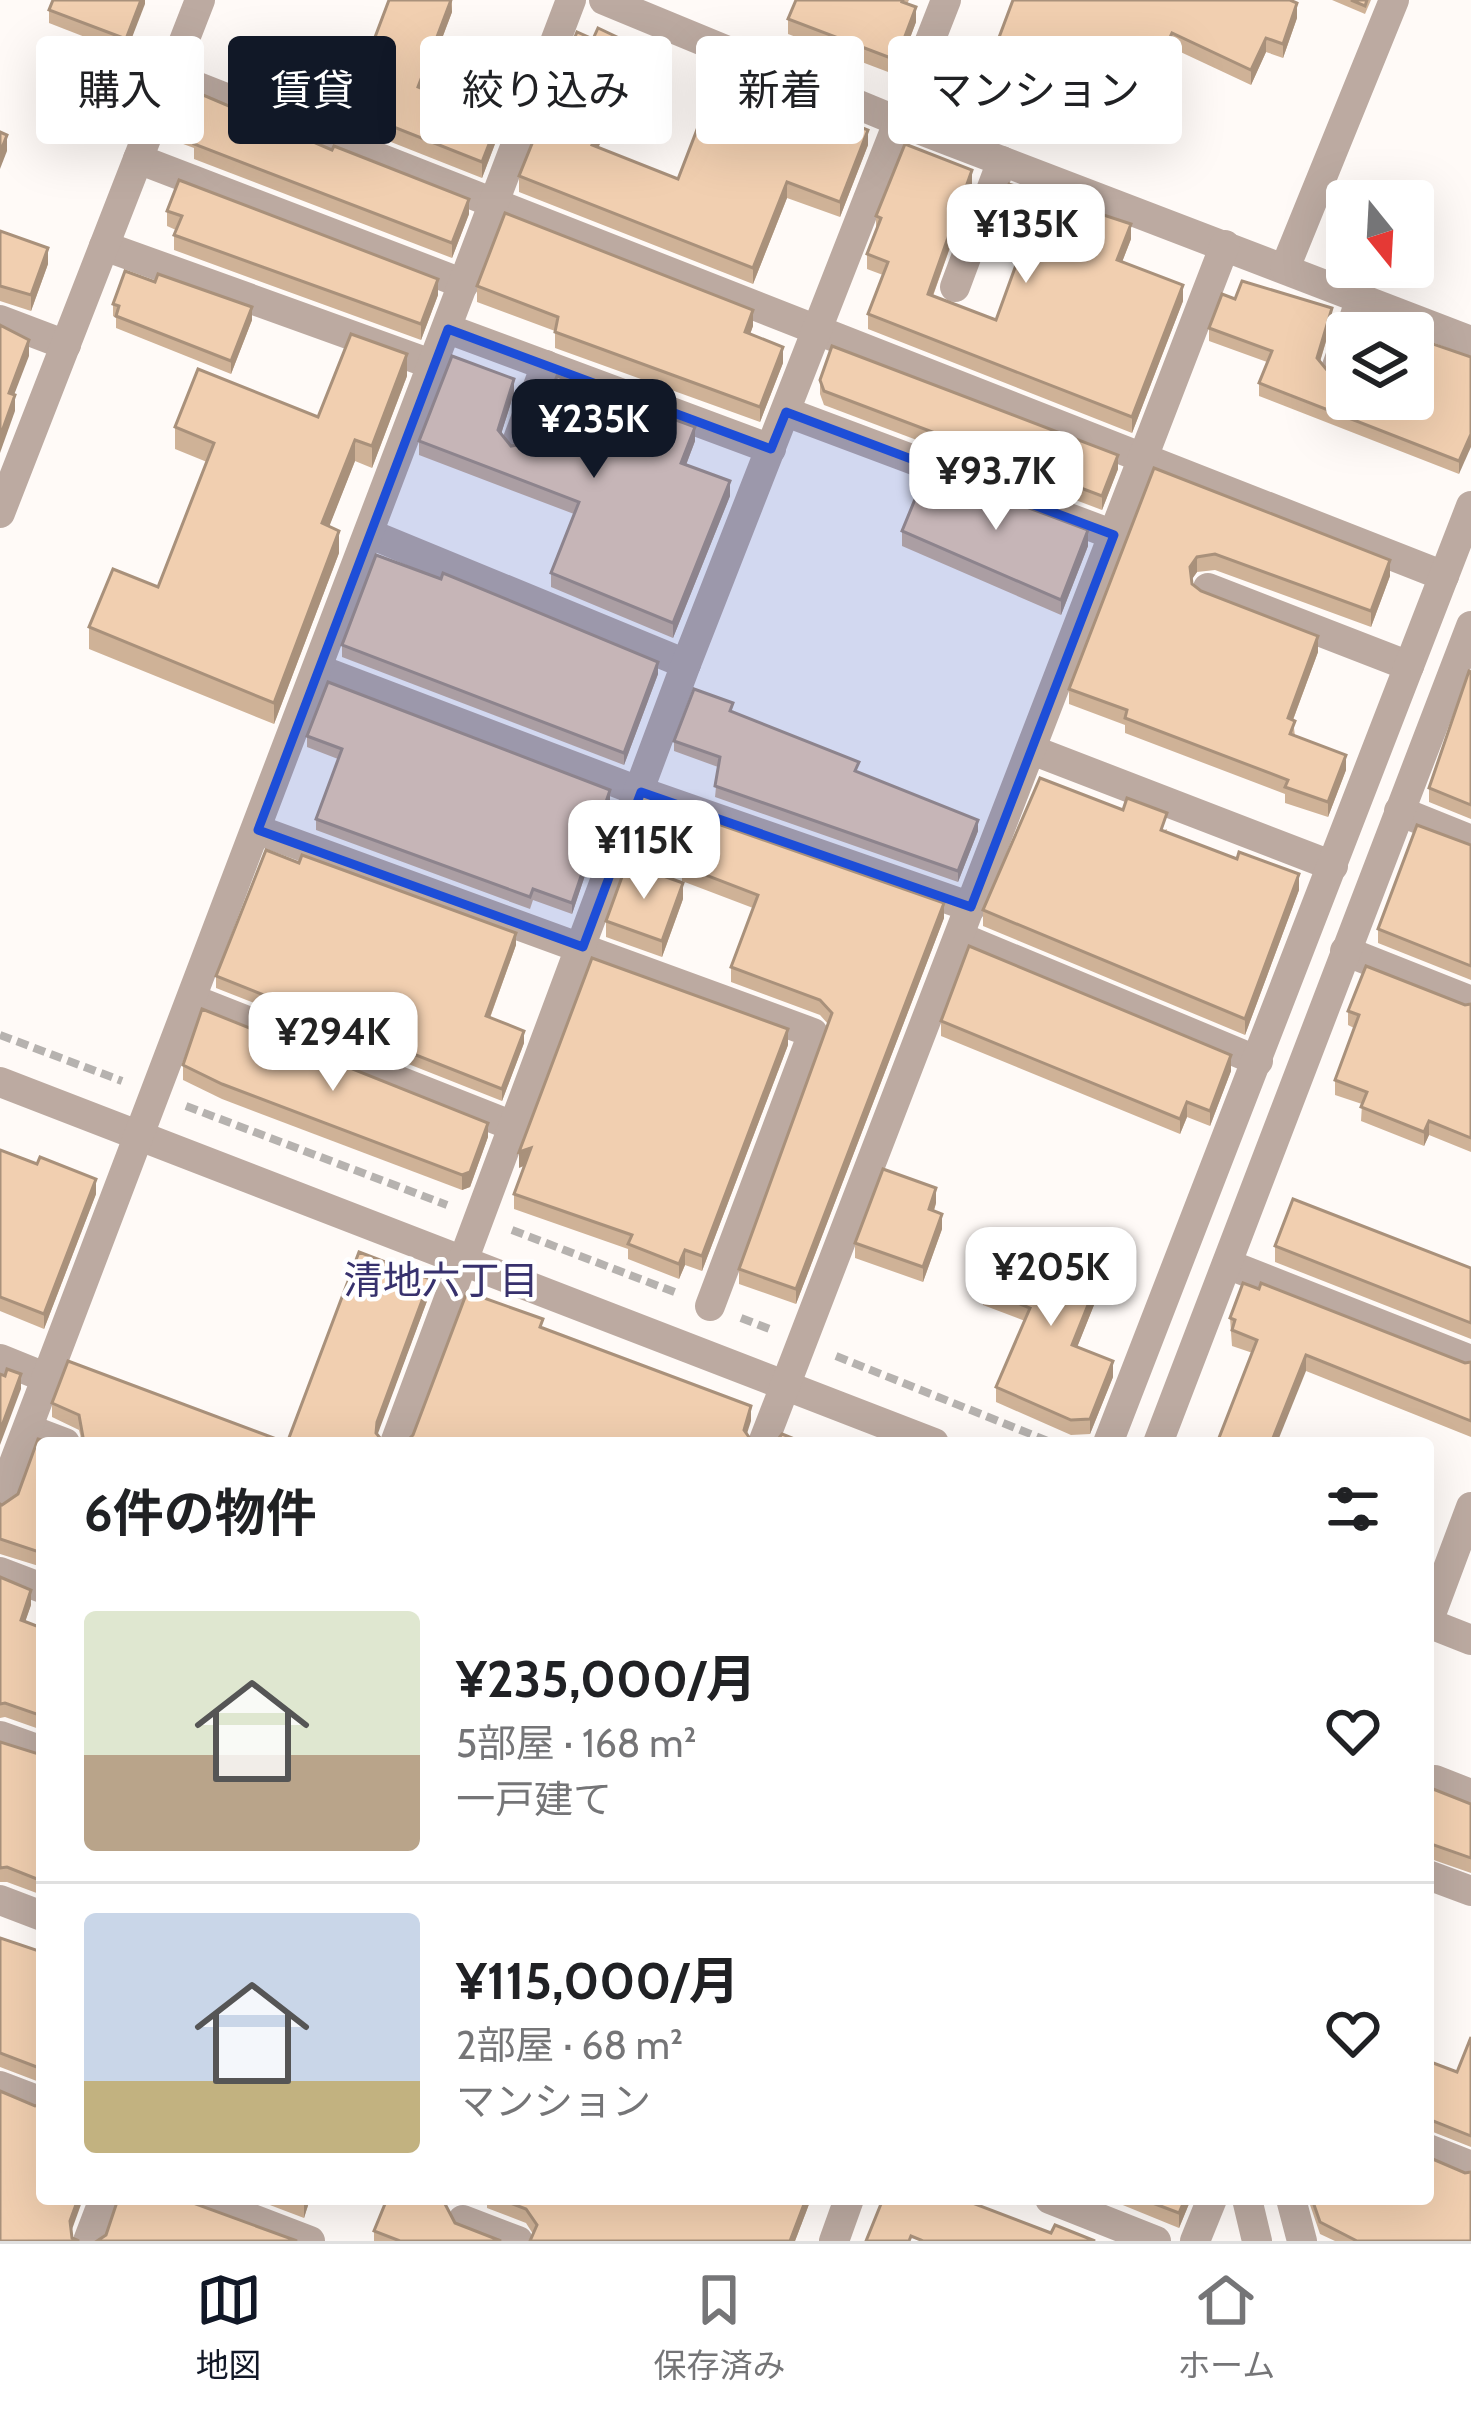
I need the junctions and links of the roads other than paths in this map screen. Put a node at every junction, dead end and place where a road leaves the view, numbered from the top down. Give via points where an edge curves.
1 (200, 0) edge
2 (572, 0) edge
3 (604, 0) edge
4 (946, 0) edge
5 (1394, 0) edge
6 (186, 36) edge
7 (932, 36) edge
8 (204, 90) edge
9 (888, 117) edge
10 (144, 144) edge
11 (891, 144) edge
12 (958, 144) edge
13 (138, 159) junction
14 (1002, 161) junction
15 (494, 206) junction
16 (1225, 245) junction
17 (104, 246) junction
18 (1285, 268) junction
19 (464, 284) junction
20 (955, 287) dead end
21 (1361, 298) junction
22 (1356, 312) edge
23 (0, 320) edge
24 (448, 328) junction
25 (817, 332) junction
26 (1471, 341) edge
27 (65, 346) junction
28 (434, 365) junction
29 (546, 365) junction
30 (786, 412) junction
31 (517, 442) edge
32 (771, 449) junction
33 (1143, 459) junction
34 (3, 495) edge
35 (1471, 506) edge
36 (370, 534) junction
37 (1114, 535) junction
38 (1444, 576) junction
39 (1208, 588) edge
40 (1471, 626) edge
41 (686, 664) junction
42 (1409, 666) junction
43 (320, 670) junction
44 (1032, 750) junction
45 (641, 792) junction
46 (1399, 811) junction
47 (258, 830) junction
48 (1471, 840) edge
49 (1333, 866) junction
50 (965, 922) junction
51 (583, 947) junction
52 (1345, 951) junction
53 (194, 1000) junction
54 (1471, 1001) edge
55 (1258, 1060) junction
56 (0, 1082) edge
57 (513, 1126) junction
58 (141, 1137) junction
59 (466, 1259) junction
60 (1227, 1264) junction
61 (710, 1306) road end
62 (0, 1359) edge
63 (1471, 1360) edge
64 (47, 1378) junction
65 (785, 1386) junction
66 (28, 1429) junction
67 (49, 1437) edge
68 (400, 1437) edge
69 (765, 1437) edge
70 (918, 1437) edge
71 (1110, 1437) edge
72 (1160, 1437) edge
73 (0, 1500) edge
74 (1471, 1507) edge
75 (0, 1572) edge
76 (36, 1586) edge
77 (1434, 1607) edge
78 (1434, 1625) edge
79 (1471, 1640) edge
80 (0, 1736) edge
81 (36, 1749) edge
82 (1435, 1780) dead end
83 (1471, 1795) edge
84 (1434, 1877) edge
85 (1471, 1891) edge
86 (0, 1900) edge
87 (36, 1914) edge
88 (0, 2086) edge
89 (36, 2100) edge
90 (1434, 2152) edge
91 (1471, 2165) edge
92 (102, 2205) edge
93 (216, 2205) edge
94 (847, 2205) edge
95 (1065, 2205) edge
96 (1210, 2205) edge
97 (1248, 2205) edge
98 (1293, 2205) edge
99 (463, 2220) edge
100 (88, 2241) edge
101 (310, 2241) edge
102 (518, 2241) edge
103 (835, 2241) edge
104 (1156, 2241) edge
105 (1195, 2241) edge
106 (1257, 2241) edge
107 (1302, 2241) edge

1 - 6 street
2 - 15 street
3 - 9 street
4 - 7 street
5 - 18 street
8 - 15 street
10 - 13 street
11 - 25 street
12 - 14 street
13 - 17 street
13 - 19 street
14 - 16 street
14 - 20 street
15 - 19 street
15 - 25 street
16 - 18 street
16 - 33 street
17 - 27 street
17 - 28 street
18 - 21 street
19 - 24 street
21 - 22 street
21 - 26 street
23 - 27 street
24 - 28 street
24 - 29 street
25 - 30 street
25 - 33 street
27 - 34 street
28 - 36 street
29 - 31 street
29 - 32 street
30 - 32 street
30 - 37 street
32 - 41 street
33 - 37 street
33 - 38 street
35 - 38 street
36 - 41 street
36 - 43 street
37 - 44 street
38 - 42 street
39 - 42 street
40 - 46 street
41 - 45 street
42 - 49 street
43 - 45 street
43 - 47 street
44 - 49 street
44 - 50 street
45 - 50 street
45 - 51 street
46 - 48 street
46 - 52 street
47 - 51 street
47 - 53 street
49 - 55 street
50 - 55 street
50 - 65 street
51 - 57 street
51 - 61 street via 813,1033
52 - 54 street
52 - 60 street
53 - 57 street
53 - 58 street
55 - 71 street
56 - 58 street
57 - 59 street
58 - 59 street
58 - 64 street
59 - 65 street
59 - 68 street
60 - 63 street
60 - 72 street
62 - 64 street
64 - 66 street
65 - 69 street
65 - 70 street
66 - 67 street
66 - 73 street
74 - 77 street
75 - 76 street
78 - 79 street
80 - 81 street
82 - 83 street
84 - 85 street
86 - 87 street
88 - 89 street
90 - 91 street
92 - 100 street
93 - 101 street
94 - 103 street
95 - 104 street
96 - 105 street
97 - 106 street
98 - 107 street
99 - 102 street

